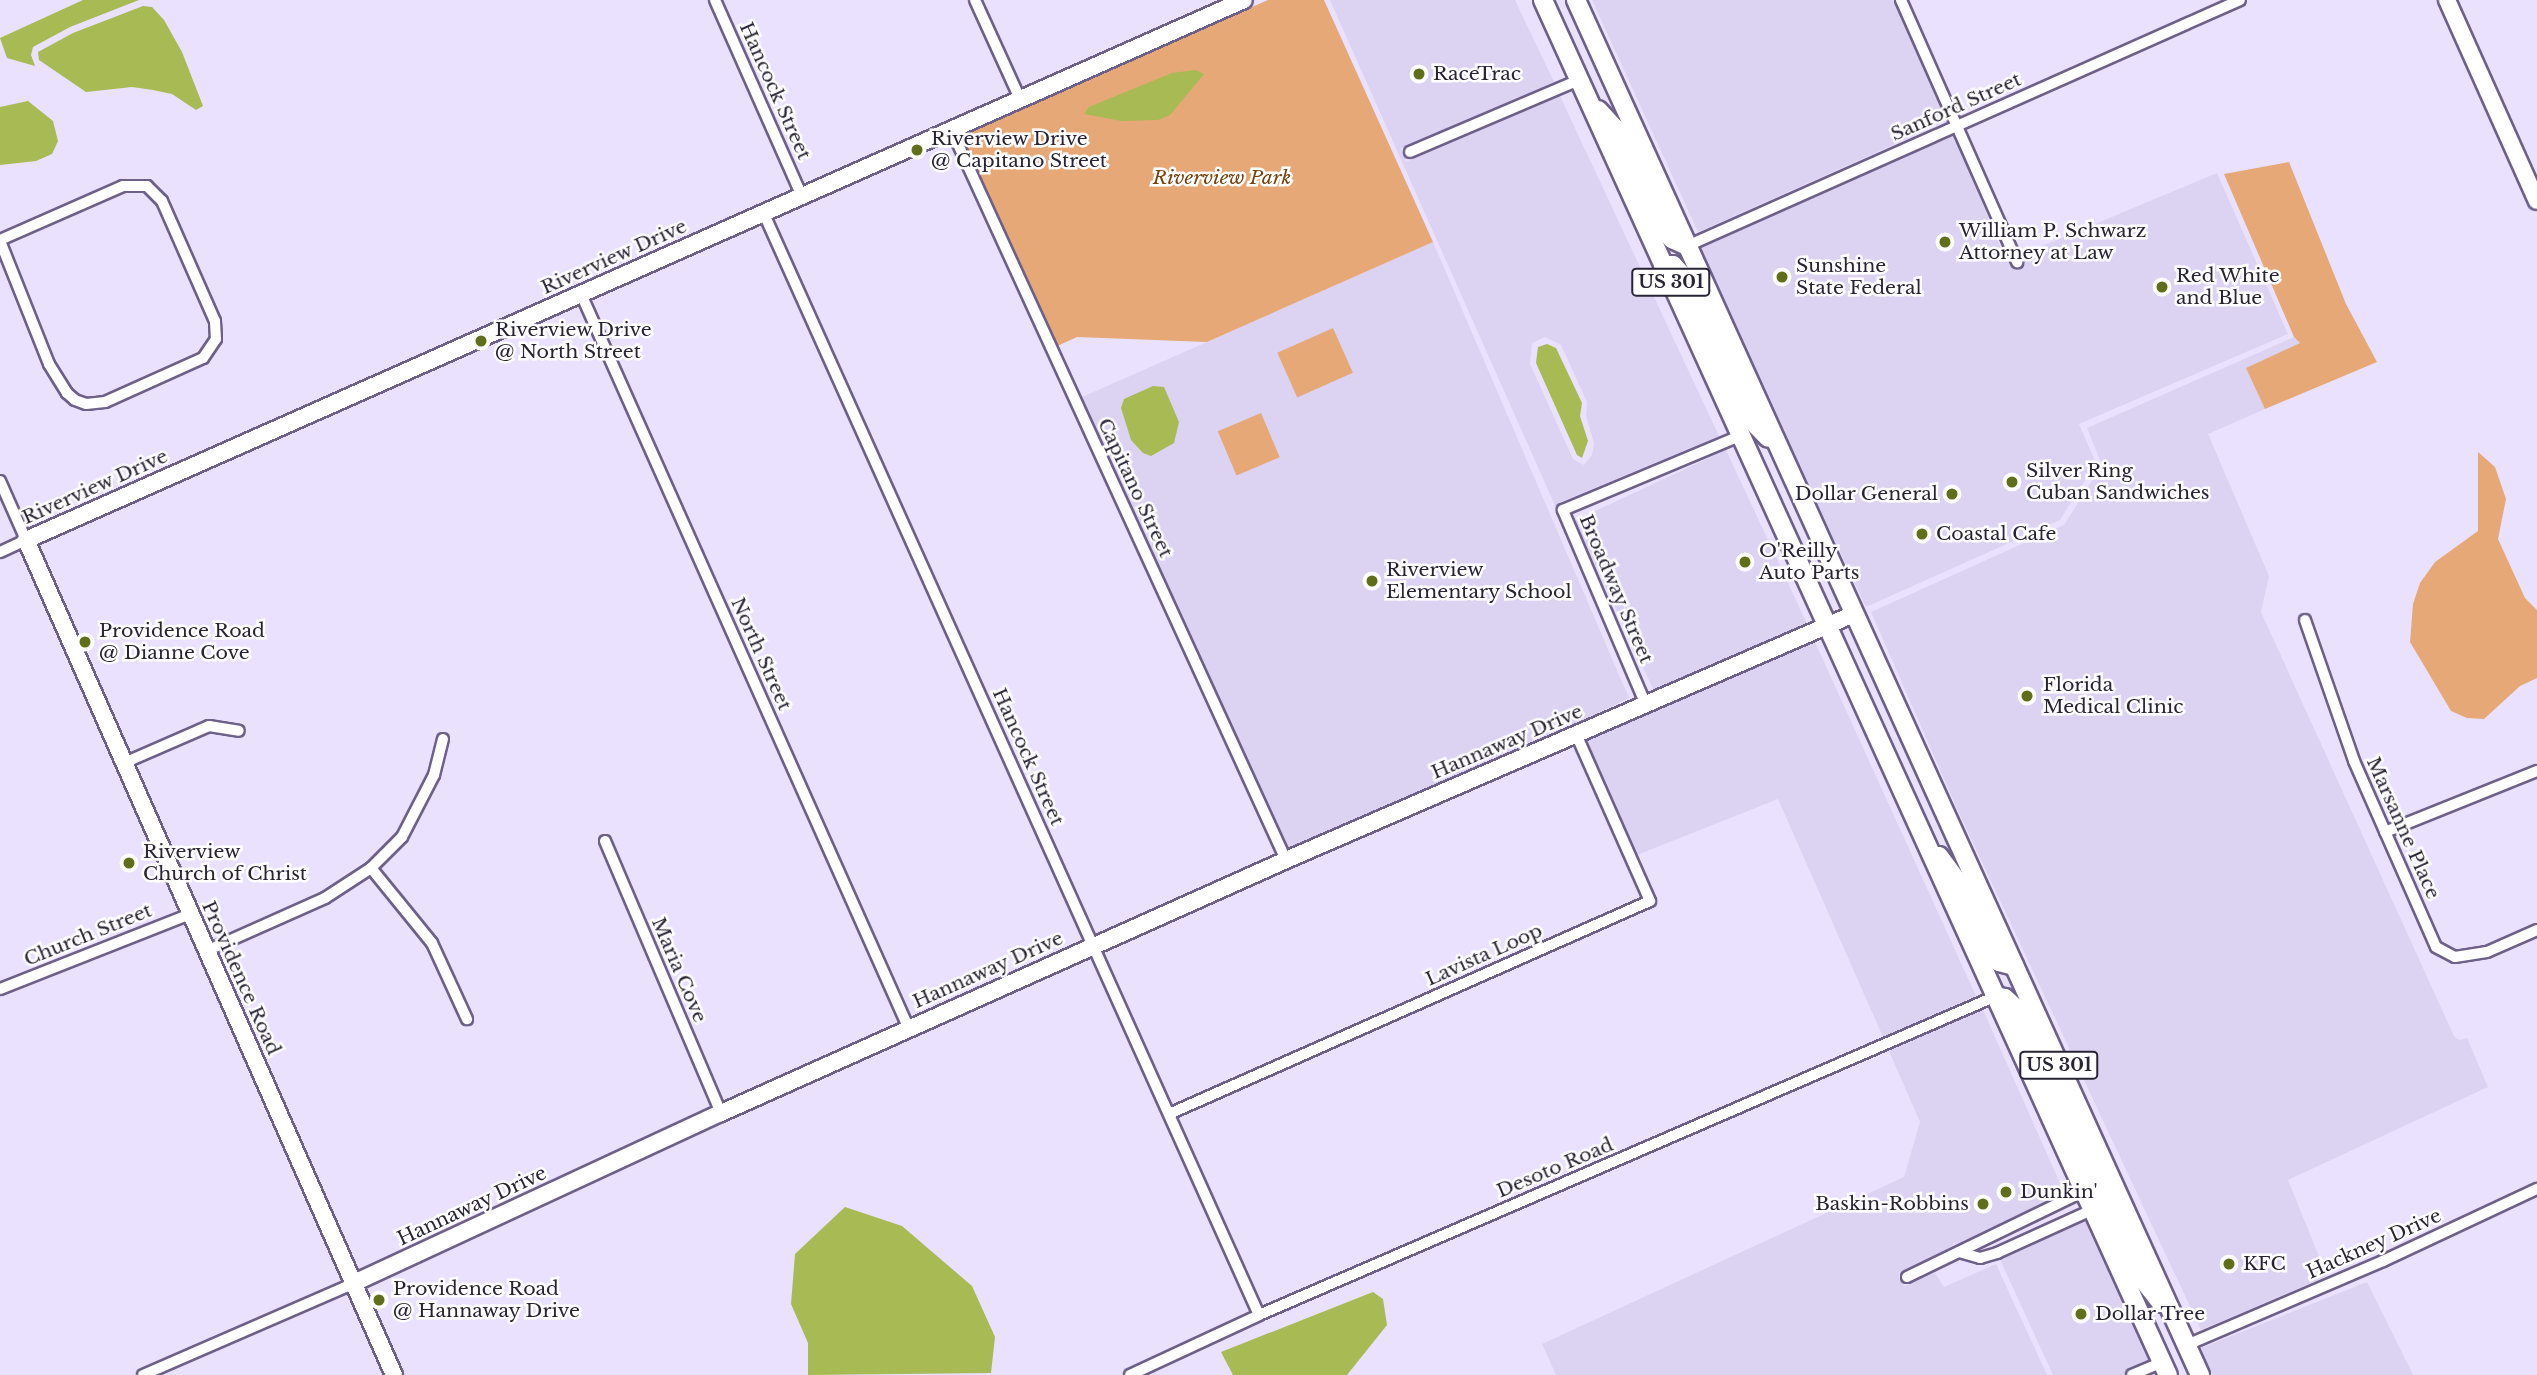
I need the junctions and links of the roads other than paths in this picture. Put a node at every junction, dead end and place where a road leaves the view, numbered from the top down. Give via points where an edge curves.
1 (715, 0) edge
2 (975, 0) edge
3 (1244, 0) edge
4 (1543, 0) edge
5 (1576, 0) edge
6 (1901, 0) edge
7 (2240, 0) edge
8 (2447, 0) edge
9 (1579, 80) junction
10 (1588, 100) junction
11 (1021, 101) junction
12 (1956, 126) junction
13 (952, 131) junction
14 (1410, 152) dead end
15 (802, 196) junction
16 (2537, 201) edge
17 (764, 214) junction
18 (0, 240) edge
19 (1687, 246) junction
20 (2017, 262) dead end
21 (1663, 265) junction
22 (581, 294) junction
23 (1740, 436) junction
24 (1778, 448) junction
25 (0, 481) edge
26 (26, 540) junction
27 (0, 552) edge
28 (1854, 614) junction
29 (2305, 620) dead end
30 (1826, 626) junction
31 (1646, 705) junction
32 (239, 731) dead end
33 (1577, 736) junction
34 (443, 739) dead end
35 (124, 763) junction
36 (2537, 771) edge
37 (2385, 832) junction
38 (605, 841) dead end
39 (1925, 841) junction
40 (1286, 860) junction
41 (372, 868) junction
42 (190, 914) junction
43 (2537, 930) edge
44 (1094, 946) junction
45 (206, 951) junction
46 (2014, 966) junction
47 (0, 989) edge
48 (1996, 996) junction
49 (467, 1019) dead end
50 (909, 1028) junction
51 (2038, 1089) junction
52 (721, 1113) junction
53 (1169, 1114) junction
54 (2097, 1147) junction
55 (2113, 1184) junction
56 (2537, 1189) edge
57 (2084, 1191) junction
58 (2092, 1210) junction
59 (1959, 1252) junction
60 (1907, 1277) dead end
61 (352, 1284) junction
62 (1259, 1315) junction
63 (2175, 1319) junction
64 (2187, 1345) junction
65 (2165, 1368) edge
66 (143, 1375) edge
67 (394, 1375) edge
68 (1130, 1375) edge
69 (2132, 1375) edge
70 (2200, 1375) edge

1 - 15 street, Hancock Street
2 - 11 street
3 - 11 street, Riverview Drive
4 - 9 main road, US 301
5 - 19 main road, US 301
6 - 12 street
7 - 12 street, Sanford Street
8 - 16 street
9 - 10 main road, US 301
9 - 14 street
10 - 19 main road via 1615,128 1663,229
10 - 21 main road, US 301
11 - 13 street, Riverview Drive
12 - 19 street, Sanford Street
12 - 20 street
13 - 15 street, Riverview Drive
13 - 40 street, Capitano Street
15 - 17 street, Riverview Drive
17 - 22 street, Riverview Drive
17 - 44 street, Hancock Street
18 - 18 street via 49,364 75,400 105,402 203,358 216,339 215,321 162,201 147,186 123,186
19 - 24 main road, US 301
21 - 23 main road, US 301
21 - 24 main road via 1673,265 1683,276 1748,417
22 - 26 street, Riverview Drive
22 - 50 street, North Street
23 - 30 main road, US 301
23 - 31 street, Broadway Street via 1563,510
24 - 28 main road, US 301
25 - 26 street, Providence Road
26 - 27 street, Riverview Drive
26 - 35 street, Providence Road
28 - 30 street, Hannaway Drive
28 - 46 main road, US 301
29 - 37 street, Marsanne Place via 2354,761
30 - 31 street, Hannaway Drive
30 - 39 main road, US 301
31 - 33 street, Hannaway Drive
32 - 35 street via 209,726
33 - 40 street, Hannaway Drive
33 - 53 street, Lavista Loop via 1650,901
34 - 41 street via 434,775 402,837
35 - 42 street, Providence Road
36 - 37 street
37 - 43 street, Marsanne Place via 2436,947 2455,957 2487,952
38 - 52 street, Maria Cove
39 - 46 main road via 1964,890 1993,955
39 - 48 main road, US 301
40 - 44 street, Hannaway Drive
41 - 45 street via 325,898
41 - 49 street via 432,943
42 - 45 street, Providence Road
42 - 47 street, Church Street
44 - 50 street, Hannaway Drive
44 - 53 street, Hancock Street
45 - 61 street, Providence Road
46 - 54 main road, US 301
48 - 51 main road, US 301
48 - 54 main road via 2017,1009 2060,1102
48 - 62 street, Desoto Road
50 - 52 street, Hannaway Drive
51 - 55 main road via 2071,1126 2097,1182
51 - 57 main road, US 301
52 - 61 street, Hannaway Drive
53 - 62 street, Hancock Street
54 - 55 main road, US 301
55 - 63 main road, US 301
56 - 64 street, Hackney Drive
57 - 58 main road, US 301
57 - 59 street
57 - 63 main road via 2099,1196 2106,1205 2140,1276
58 - 59 street via 1997,1253 1980,1258
58 - 65 main road, US 301
59 - 60 street
61 - 66 street, Hannaway Drive
61 - 67 street, Providence Road
62 - 68 street, Desoto Road
63 - 64 main road, US 301
64 - 70 main road, US 301
65 - 69 street

